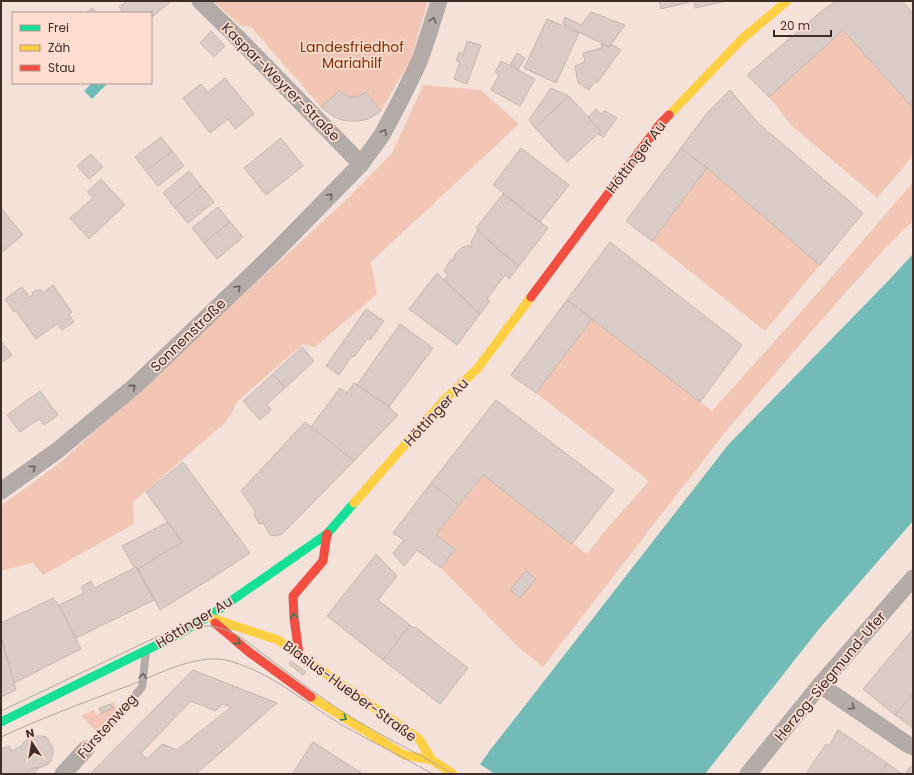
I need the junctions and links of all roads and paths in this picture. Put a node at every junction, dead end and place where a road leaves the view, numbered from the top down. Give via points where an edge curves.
1 (200, 1) edge
2 (439, 1) edge
3 (787, 1) edge
4 (361, 164) junction
5 (1, 491) edge
6 (327, 534) junction
7 (913, 578) edge
8 (208, 617) junction
9 (146, 650) junction
10 (299, 654) junction
11 (820, 685) junction
12 (1, 722) edge
13 (913, 747) edge
14 (86, 749) joint
15 (432, 760) junction
16 (64, 774) edge
17 (453, 774) edge
18 (748, 774) edge

1 - 4 street, Kaspar-Weyrer-Straße
4 -> 2 street, Sonnenstraße via 382,135 406,90 428,39
3 - 6 street, Höttinger Au via 743,38 660,124 477,369 444,400
5 -> 4 street, Sonnenstraße via 58,450 136,385 274,253
6 - 8 street, Höttinger Au
10 -> 6 street via 293,596 323,561
7 - 11 street, Herzog-Siegmund-Ufer
8 - 9 street, Höttinger Au
8 - 10 street, Blasius-Hueber-Straße via 266,635
8 -> 15 street, Blasius-Hueber-Straße via 304,693 404,755
9 - 12 street, Höttinger Au
14 -> 9 lane, Fürstenweg via 105,732 142,687
10 - 15 street, Blasius-Hueber-Straße via 418,739
11 -> 13 street
11 - 18 street, Herzog-Siegmund-Ufer
14 - 16 street, Fürstenweg
15 - 17 street

